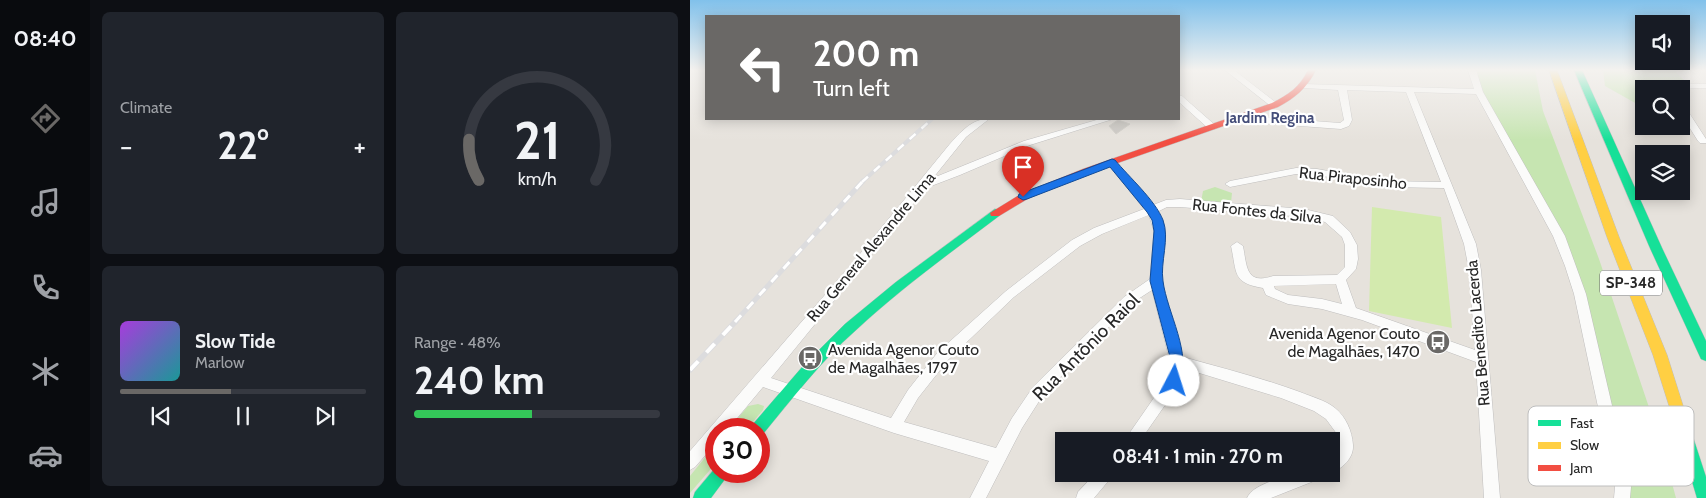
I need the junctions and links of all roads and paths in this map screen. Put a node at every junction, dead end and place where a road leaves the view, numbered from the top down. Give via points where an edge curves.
1 (1259, 93) edge
2 (1296, 93) edge
3 (1343, 93) edge
4 (1411, 93) edge
5 (1480, 93) edge
6 (1561, 93) edge
7 (1588, 93) edge
8 (1180, 99) edge
9 (1275, 105) junction
10 (1246, 116) junction
11 (984, 120) edge
12 (1106, 120) edge
13 (1690, 121) edge
14 (1212, 127) junction
15 (1705, 140) edge
16 (1112, 162) junction
17 (1230, 184) dead end
18 (924, 185) junction
19 (1447, 185) junction
20 (1151, 210) junction
21 (1237, 246) dead end
22 (1340, 279) junction
23 (1156, 281) junction
24 (1268, 284) junction
25 (1351, 312) junction
26 (1706, 355) edge
27 (1482, 358) junction
28 (1177, 361) junction
29 (760, 380) junction
30 (789, 390) junction
31 (1605, 406) edge
32 (1676, 406) edge
33 (728, 418) edge
34 (767, 418) edge
35 (894, 426) junction
36 (1137, 432) edge
37 (705, 445) edge
38 (999, 456) junction
39 (1340, 459) edge
40 (690, 462) edge
41 (1694, 463) edge
42 (1098, 482) edge
43 (1292, 482) edge
44 (713, 483) edge
45 (701, 498) edge
46 (978, 498) edge
47 (1084, 498) edge
48 (1256, 498) edge
49 (1492, 498) edge
50 (1705, 498) edge

1 - 9 street
2 - 9 main road
3 - 10 street via 1348,120 1341,126 1260,120
4 - 19 street, Rua Benedito Lacerda
5 - 31 street via 1551,221 1571,266
6 - 32 main road, SP-348
7 - 26 main road, SP-348
8 - 14 street
9 - 10 main road
10 - 14 main road
11 - 18 street, Rua General Alexandre Lima via 963,134
12 - 18 street via 1027,143
13 - 15 street
14 - 16 main road
16 - 20 street
16 - 30 main road via 1023,197 953,243 864,314
17 - 19 street, Rua Piraposinho via 1296,171 1384,184
18 - 29 street, Rua General Alexandre Lima
19 - 27 street, Rua Benedito Lacerda via 1470,244
20 - 22 street, Rua Fontes da Silva via 1180,203 1304,213 1329,219 1346,235 1351,245 1350,269
20 - 23 street via 1159,231
20 - 35 street, Rua Fontes da Silva via 1076,243 1010,294 943,356 913,394
21 - 24 street via 1244,276 1249,281
22 - 24 street
22 - 25 street
23 - 28 street
23 - 38 street, Rua Antônio Raiol via 1128,300 1038,392
24 - 25 street via 1274,294
25 - 27 street
27 - 49 street, Rua Benedito Lacerda
28 - 36 street via 1174,381
28 - 39 street via 1282,392 1325,410 1339,423 1346,439 1346,448
29 - 30 street
29 - 33 street, Rua General Alexandre Lima
30 - 34 main road
30 - 35 street
35 - 38 street
37 - 40 street
38 - 46 street, Rua Antônio Raiol
41 - 50 main road, SP-348
42 - 47 street
43 - 48 street
44 - 45 main road

